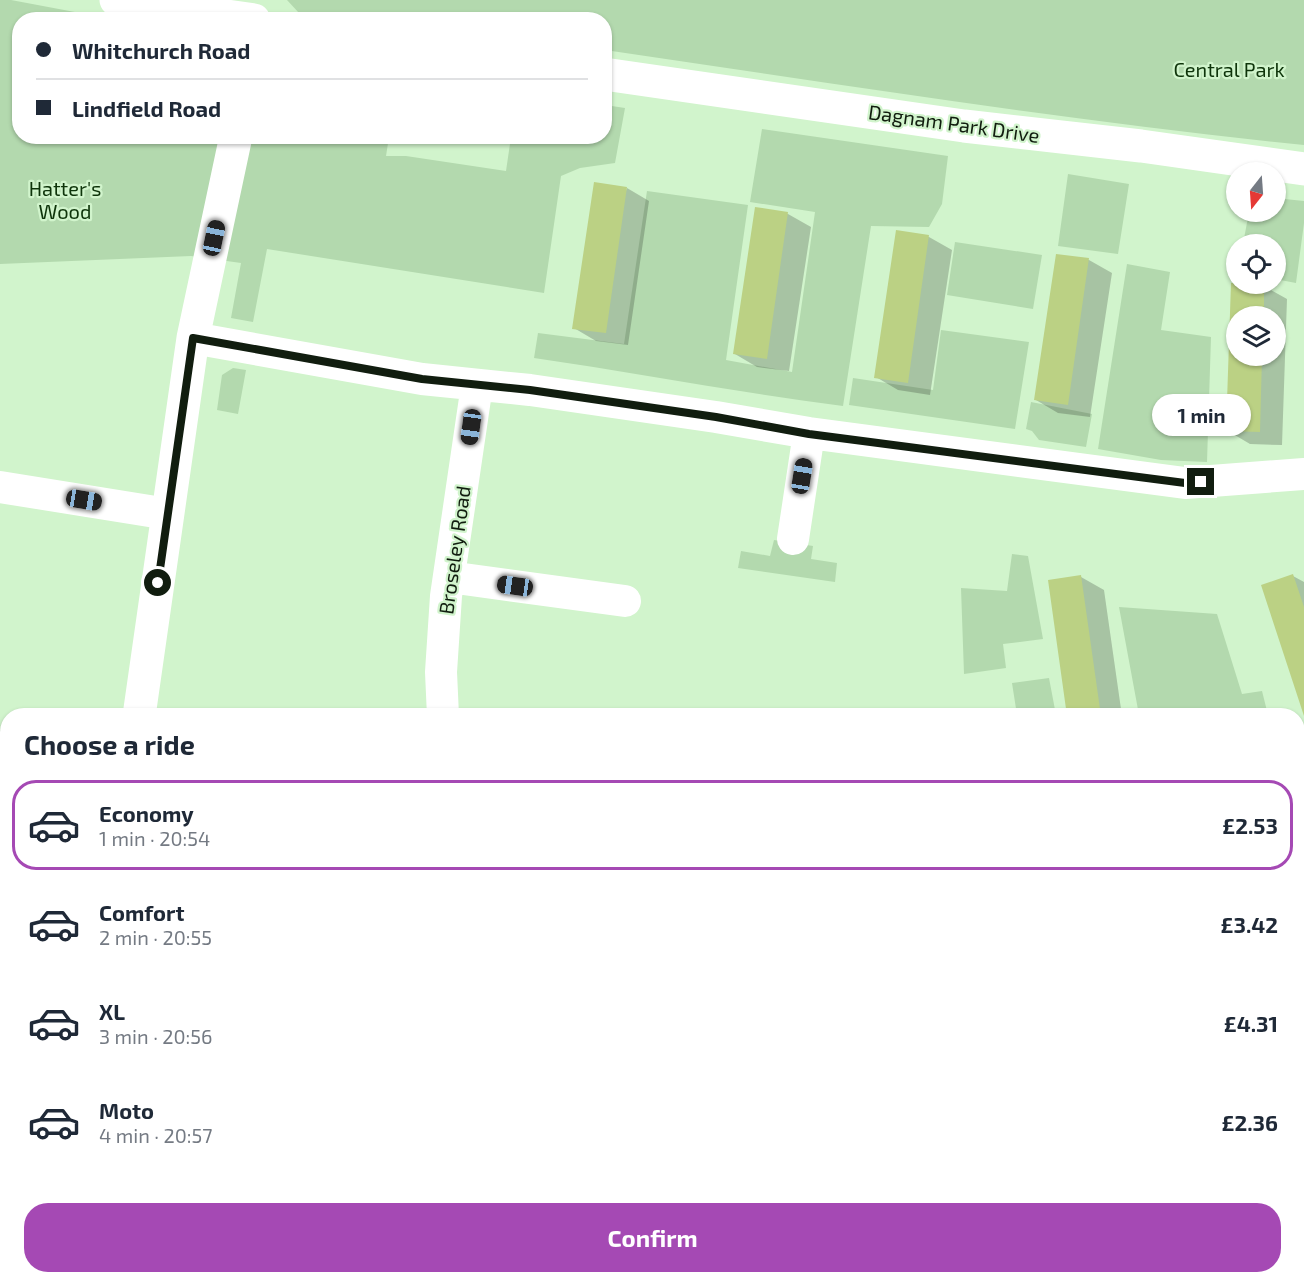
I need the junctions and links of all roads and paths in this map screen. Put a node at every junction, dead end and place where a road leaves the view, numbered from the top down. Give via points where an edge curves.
1 (116, 0) edge
2 (229, 12) edge
3 (612, 75) edge
4 (234, 144) edge
5 (1304, 170) edge
6 (193, 338) junction
7 (477, 385) junction
8 (809, 434) junction
9 (1304, 474) edge
10 (0, 487) edge
11 (168, 514) junction
12 (793, 539) dead end
13 (449, 577) junction
14 (625, 601) dead end
15 (140, 708) edge
16 (443, 708) edge

1 - 2 street
3 - 5 street, Dagnam Park Drive
4 - 6 street
6 - 7 street via 422,379
6 - 11 street
7 - 8 street via 615,402
7 - 13 street, Broseley Road
8 - 9 street via 1185,483
8 - 12 street
10 - 11 street
11 - 15 street
13 - 14 street
13 - 16 street, Broseley Road via 441,672

